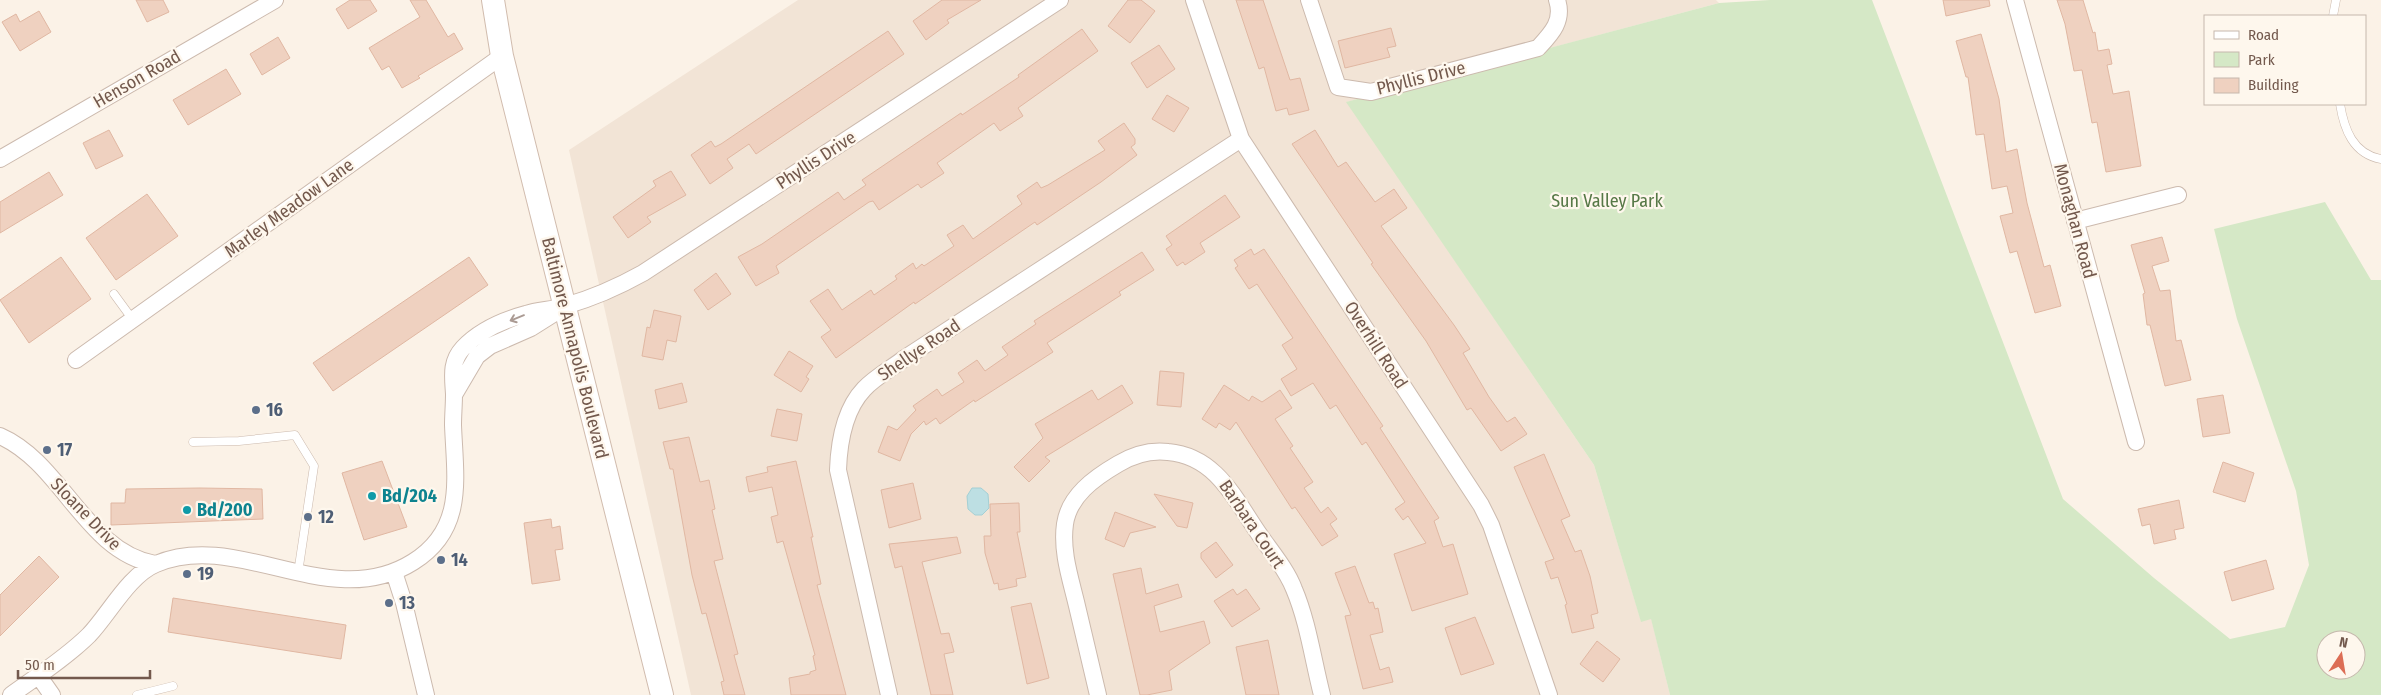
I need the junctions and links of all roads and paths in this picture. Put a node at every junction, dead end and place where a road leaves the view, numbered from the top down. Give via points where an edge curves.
1 (275, 0) edge
2 (493, 0) edge
3 (1060, 0) edge
4 (1194, 0) edge
5 (1309, 0) edge
6 (1557, 0) edge
7 (2015, 0) edge
8 (2336, 0) edge
9 (2333, 15) edge
10 (502, 56) junction
11 (2340, 105) edge
12 (1241, 139) junction
13 (0, 159) edge
14 (2381, 159) edge
15 (2178, 195) dead end
16 (2075, 221) junction
17 (114, 294) dead end
18 (564, 307) junction
19 (133, 320) junction
20 (76, 360) dead end
21 (0, 436) edge
22 (193, 442) dead end
23 (2136, 442) dead end
24 (155, 564) junction
25 (394, 572) junction
26 (298, 573) junction
27 (38, 675) junction
28 (173, 686) dead end
29 (11, 695) edge
30 (52, 695) edge
31 (136, 695) edge
32 (426, 695) edge
33 (662, 695) edge
34 (889, 695) edge
35 (1098, 695) edge
36 (1322, 695) edge
37 (1549, 695) edge

1 - 13 street, Henson Road
2 - 10 main road, Baltimore Annapolis Boulevard
3 - 18 street, Phyllis Drive via 643,273 611,291
4 - 12 street, Overhill Road
5 - 6 street, Phyllis Drive via 1338,87 1370,92 1538,48 1555,30 1560,9
7 - 16 street, Monaghan Road
8 - 9 lane
10 - 18 main road, Baltimore Annapolis Boulevard
10 - 19 street, Marley Meadow Lane
11 - 14 lane via 2352,142 2362,152
12 - 34 street, Shellye Road via 905,358 864,389 852,406 839,448 838,470
12 - 37 street, Overhill Road via 1482,505
15 - 16 street
16 - 23 street, Monaghan Road
17 - 19 lane
18 - 25 street, Phyllis Drive via 477,356 454,395 456,483 454,506 445,532 414,562
18 - 33 main road, Baltimore Annapolis Boulevard
19 - 20 street, Marley Meadow Lane
21 - 24 street, Sloane Drive via 28,453 111,544 137,561
22 - 26 lane via 295,434 314,466
24 - 26 street via 212,554
24 - 27 street via 134,580 88,636
25 - 26 street via 374,578 326,579
25 - 32 street
27 - 29 street
27 - 30 street
28 - 31 lane
35 - 36 street, Barbara Court via 1067,566 1064,542 1066,517 1077,496 1100,475 1120,462 1158,451 1193,456 1222,478 1294,587

